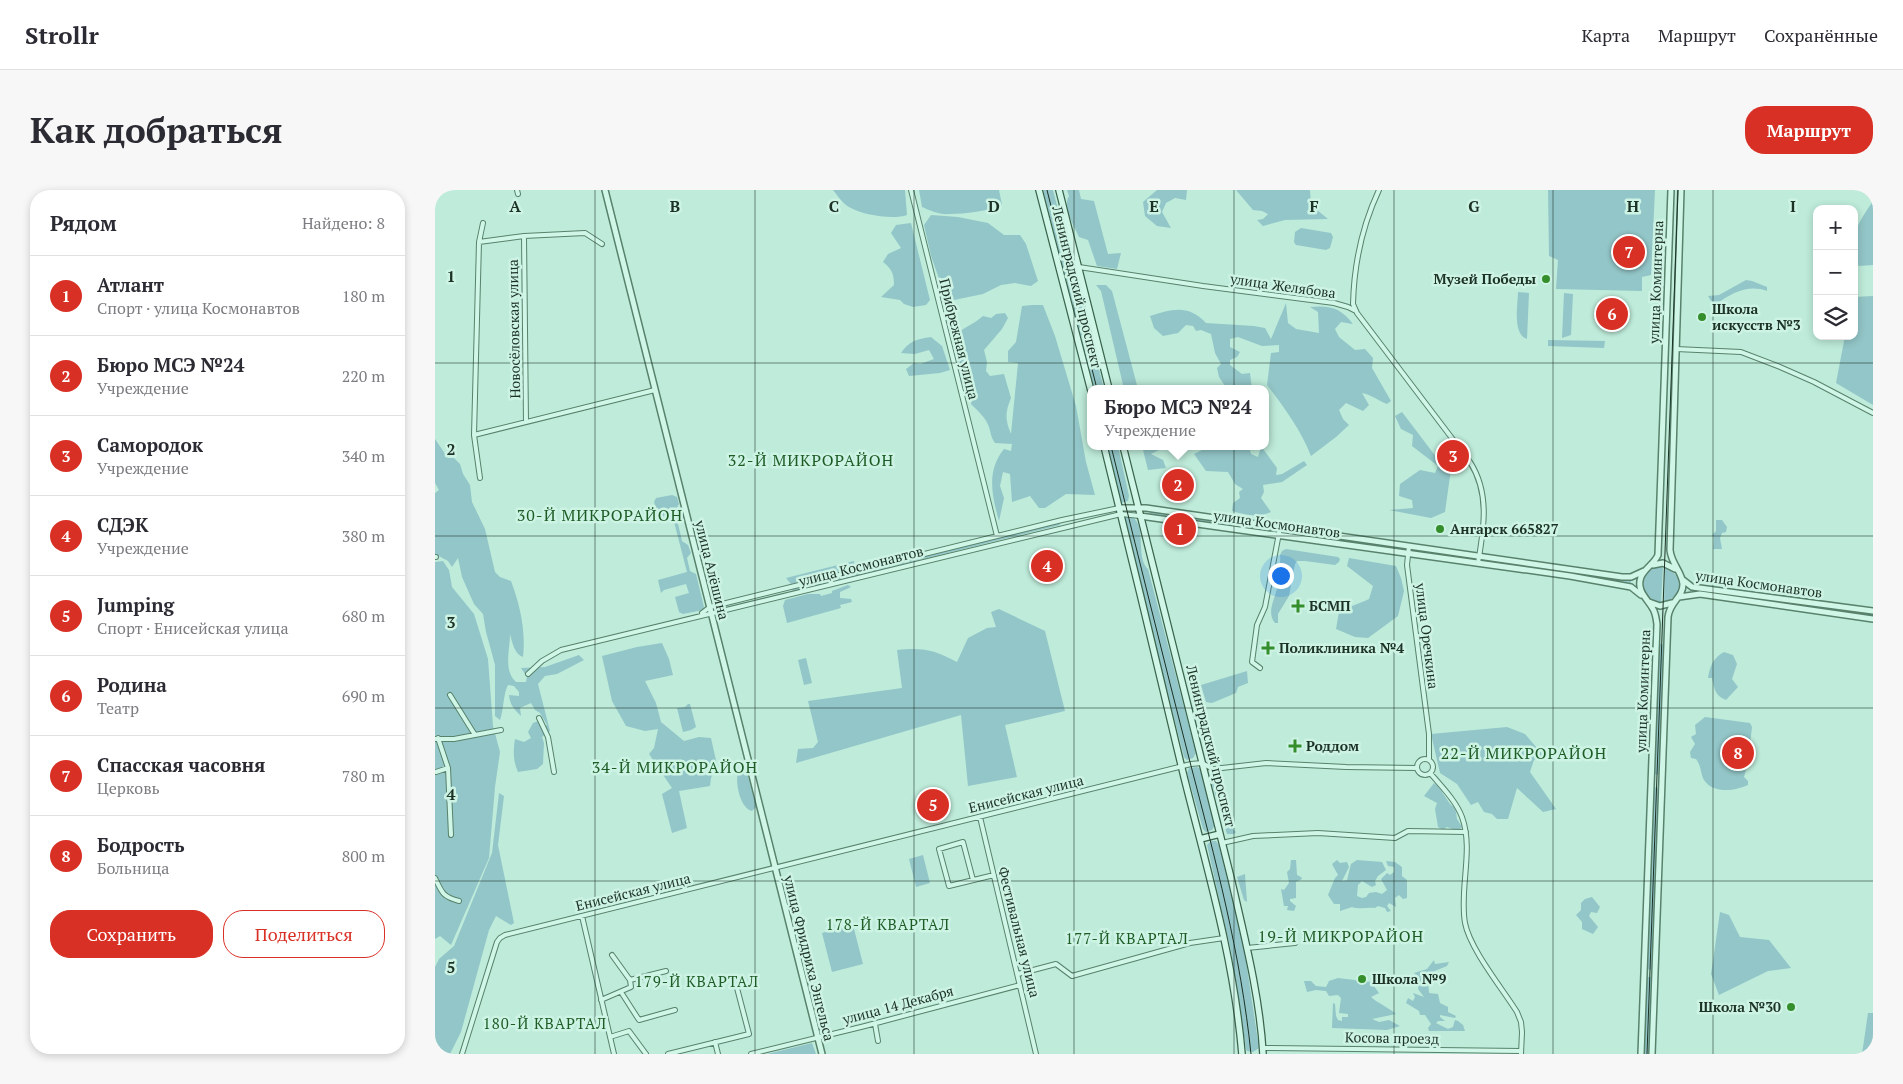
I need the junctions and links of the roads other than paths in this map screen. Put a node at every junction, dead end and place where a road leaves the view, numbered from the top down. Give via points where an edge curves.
1 (605, 190) edge
2 (911, 190) edge
3 (1039, 190) edge
4 (1059, 190) edge
5 (1379, 190) edge
6 (1671, 190) edge
7 (1681, 190) edge
8 (483, 223) dead end
9 (524, 236) junction
10 (479, 242) junction
11 (602, 244) dead end
12 (1079, 267) junction
13 (1354, 298) junction
14 (1340, 304) junction
15 (1357, 312) junction
16 (1676, 349) junction
17 (1089, 385) edge
18 (1108, 385) edge
19 (655, 390) junction
20 (1873, 414) edge
21 (526, 422) junction
22 (474, 435) junction
23 (1105, 450) edge
24 (1124, 450) edge
25 (480, 478) dead end
26 (1137, 508) junction
27 (1120, 511) junction
28 (1139, 516) junction
29 (1062, 520) junction
30 (1064, 527) junction
31 (1280, 528) junction
32 (1278, 534) junction
33 (997, 536) junction
34 (1409, 546) junction
35 (1408, 554) junction
36 (1479, 556) junction
37 (1478, 563) junction
38 (1651, 566) junction
39 (1645, 571) junction
40 (1680, 574) junction
41 (784, 589) junction
42 (786, 595) junction
43 (1678, 597) junction
44 (1772, 597) junction
45 (1645, 599) junction
46 (1673, 603) junction
47 (1770, 605) junction
48 (710, 607) junction
49 (1873, 611) edge
50 (711, 614) junction
51 (700, 615) junction
52 (1873, 619) edge
53 (1260, 668) dead end
54 (528, 674) dead end
55 (450, 696) dead end
56 (539, 718) dead end
57 (501, 730) dead end
58 (475, 735) junction
59 (437, 739) edge
60 (1429, 759) junction
61 (1202, 763) junction
62 (1182, 766) junction
63 (448, 768) junction
64 (1417, 768) junction
65 (436, 772) edge
66 (554, 772) dead end
67 (1431, 774) junction
68 (979, 816) junction
69 (1465, 832) junction
70 (451, 834) dead end
71 (1220, 834) junction
72 (1200, 839) junction
73 (1222, 843) junction
74 (775, 868) junction
75 (994, 875) junction
76 (435, 878) edge
77 (973, 880) junction
78 (459, 901) dead end
79 (582, 916) junction
80 (1224, 938) junction
81 (1295, 943) dead end
82 (1247, 948) junction
83 (612, 955) dead end
84 (666, 971) dead end
85 (1018, 974) junction
86 (630, 980) junction
87 (1020, 985) junction
88 (737, 988) dead end
89 (621, 992) junction
90 (601, 1000) junction
91 (675, 1010) dead end
92 (875, 1024) junction
93 (610, 1038) junction
94 (818, 1038) junction
95 (879, 1041) dead end
96 (715, 1042) junction
97 (1263, 1052) edge
98 (1521, 1052) edge
99 (462, 1054) edge
100 (614, 1054) edge
101 (646, 1054) edge
102 (668, 1054) edge
103 (719, 1054) edge
104 (751, 1054) edge
105 (822, 1054) edge
106 (1036, 1054) edge
107 (1242, 1054) edge
108 (1641, 1054) edge
109 (1652, 1054) edge

1 - 19 street, улица Алёшина
2 - 33 street, Прибрежная улица
3 - 17 main road, Ленинградский проспект
4 - 12 main road, Ленинградский проспект
5 - 13 street, улица Желябова via 1362,239
6 - 38 street, улица Коминтерна via 1658,550
7 - 16 street, улица Коминтерна
8 - 10 street
9 - 10 street
9 - 11 street via 585,233
9 - 21 street, Новосёловская улица
10 - 22 street
12 - 14 street, улица Желябова
12 - 18 main road, Ленинградский проспект
13 - 14 street via 1350,304
13 - 15 street, улица Желябова
14 - 15 street, улица Желябова
15 - 36 street via 1479,478 1484,516
16 - 20 street via 1741,352 1813,382
16 - 40 street, улица Коминтерна via 1670,550
19 - 21 street
19 - 48 street, улица Алёшина
21 - 22 street
22 - 25 street
23 - 27 main road
24 - 26 main road, Ленинградский проспект
26 - 27 street, улица Космонавтов
26 - 28 main road, Ленинградский проспект
26 - 31 street, улица Космонавтов
27 - 28 street, улица Космонавтов
27 - 29 street, улица Космонавтов
27 - 30 street, улица Космонавтов
27 - 62 main road
28 - 32 street, улица Космонавтов
28 - 61 main road, Ленинградский проспект
29 - 30 street
29 - 33 street, улица Космонавтов
30 - 42 street, улица Космонавтов
31 - 32 street
31 - 34 street, улица Космонавтов
32 - 35 street, улица Космонавтов
32 - 53 street via 1265,607 1257,625 1253,651 1252,662
33 - 41 street, улица Космонавтов
34 - 35 street, улица Оречкина
34 - 36 street, улица Космонавтов
35 - 37 street, улица Космонавтов
35 - 60 street, улица Оречкина
36 - 37 street
36 - 39 street, улица Космонавтов via 1622,577
37 - 45 street, улица Космонавтов via 1626,585
38 - 39 street
38 - 40 street, улица Космонавтов via 1670,565
39 - 45 street, улица Коминтерна via 1640,583
40 - 43 street, улица Коминтерна via 1683,586
40 - 44 street, улица Космонавтов via 1692,587
41 - 42 street
41 - 48 street, улица Космонавтов
42 - 50 street, улица Космонавтов
43 - 46 street, улица Коминтерна
43 - 47 street, улица Космонавтов via 1700,594
44 - 47 street
44 - 49 street, улица Космонавтов
45 - 46 street, улица Космонавтов via 1660,606
45 - 108 street, улица Коминтерна via 1654,610 1657,624
46 - 109 street, улица Коминтерна via 1666,653
47 - 52 street, улица Космонавтов
48 - 50 street, улица Алёшина
48 - 51 street, улица Космонавтов
50 - 51 street, улица Космонавтов
50 - 74 street, улица Алёшина
51 - 54 street, улица Космонавтов via 557,650
55 - 58 street
56 - 66 street via 548,737
57 - 58 street
58 - 59 street
59 - 63 street
60 - 64 street via 1420,761
60 - 67 street, улица Оречкина via 1433,766
61 - 62 street, Енисейская улица
61 - 64 street, Енисейская улица via 1213,769 1266,763
61 - 71 main road, Ленинградский проспект
62 - 68 street, Енисейская улица
62 - 72 main road
63 - 65 street
63 - 70 street
64 - 67 street via 1422,775
67 - 69 street via 1458,809
68 - 74 street, Енисейская улица
68 - 75 street, Фестивальная улица
69 - 73 street via 1408,831 1395,838 1318,833 1253,836
69 - 98 street via 1465,923 1468,936 1517,1012 1522,1027
71 - 72 main road
71 - 73 main road, Ленинградский проспект
72 - 80 main road
73 - 82 main road, Ленинградский проспект
74 - 79 street, Енисейская улица
74 - 94 street, улица Фридриха Энгельса
75 - 77 street
75 - 85 street, Фестивальная улица
76 - 78 street via 443,894
77 - 77 street via 949,886 939,849 963,842
79 - 90 street
79 - 99 street, Енисейская улица via 500,938
80 - 85 street via 1190,943 1072,976 1055,964
80 - 107 main road
81 - 82 street
82 - 97 main road, Ленинградский проспект
83 - 86 street
84 - 86 street
85 - 87 street, Фестивальная улица
86 - 89 street via 631,987
87 - 92 street, улица 14 Декабря
87 - 106 street, Фестивальная улица
88 - 96 street via 749,1034
89 - 90 street
89 - 91 street via 639,1020
90 - 93 street
92 - 94 street, улица 14 Декабря
92 - 95 street
93 - 100 street
93 - 101 street via 629,1031
94 - 104 street, улица 14 Декабря
94 - 105 street, улица Фридриха Энгельса
96 - 102 street
96 - 103 street
97 - 98 street, Косова проезд

